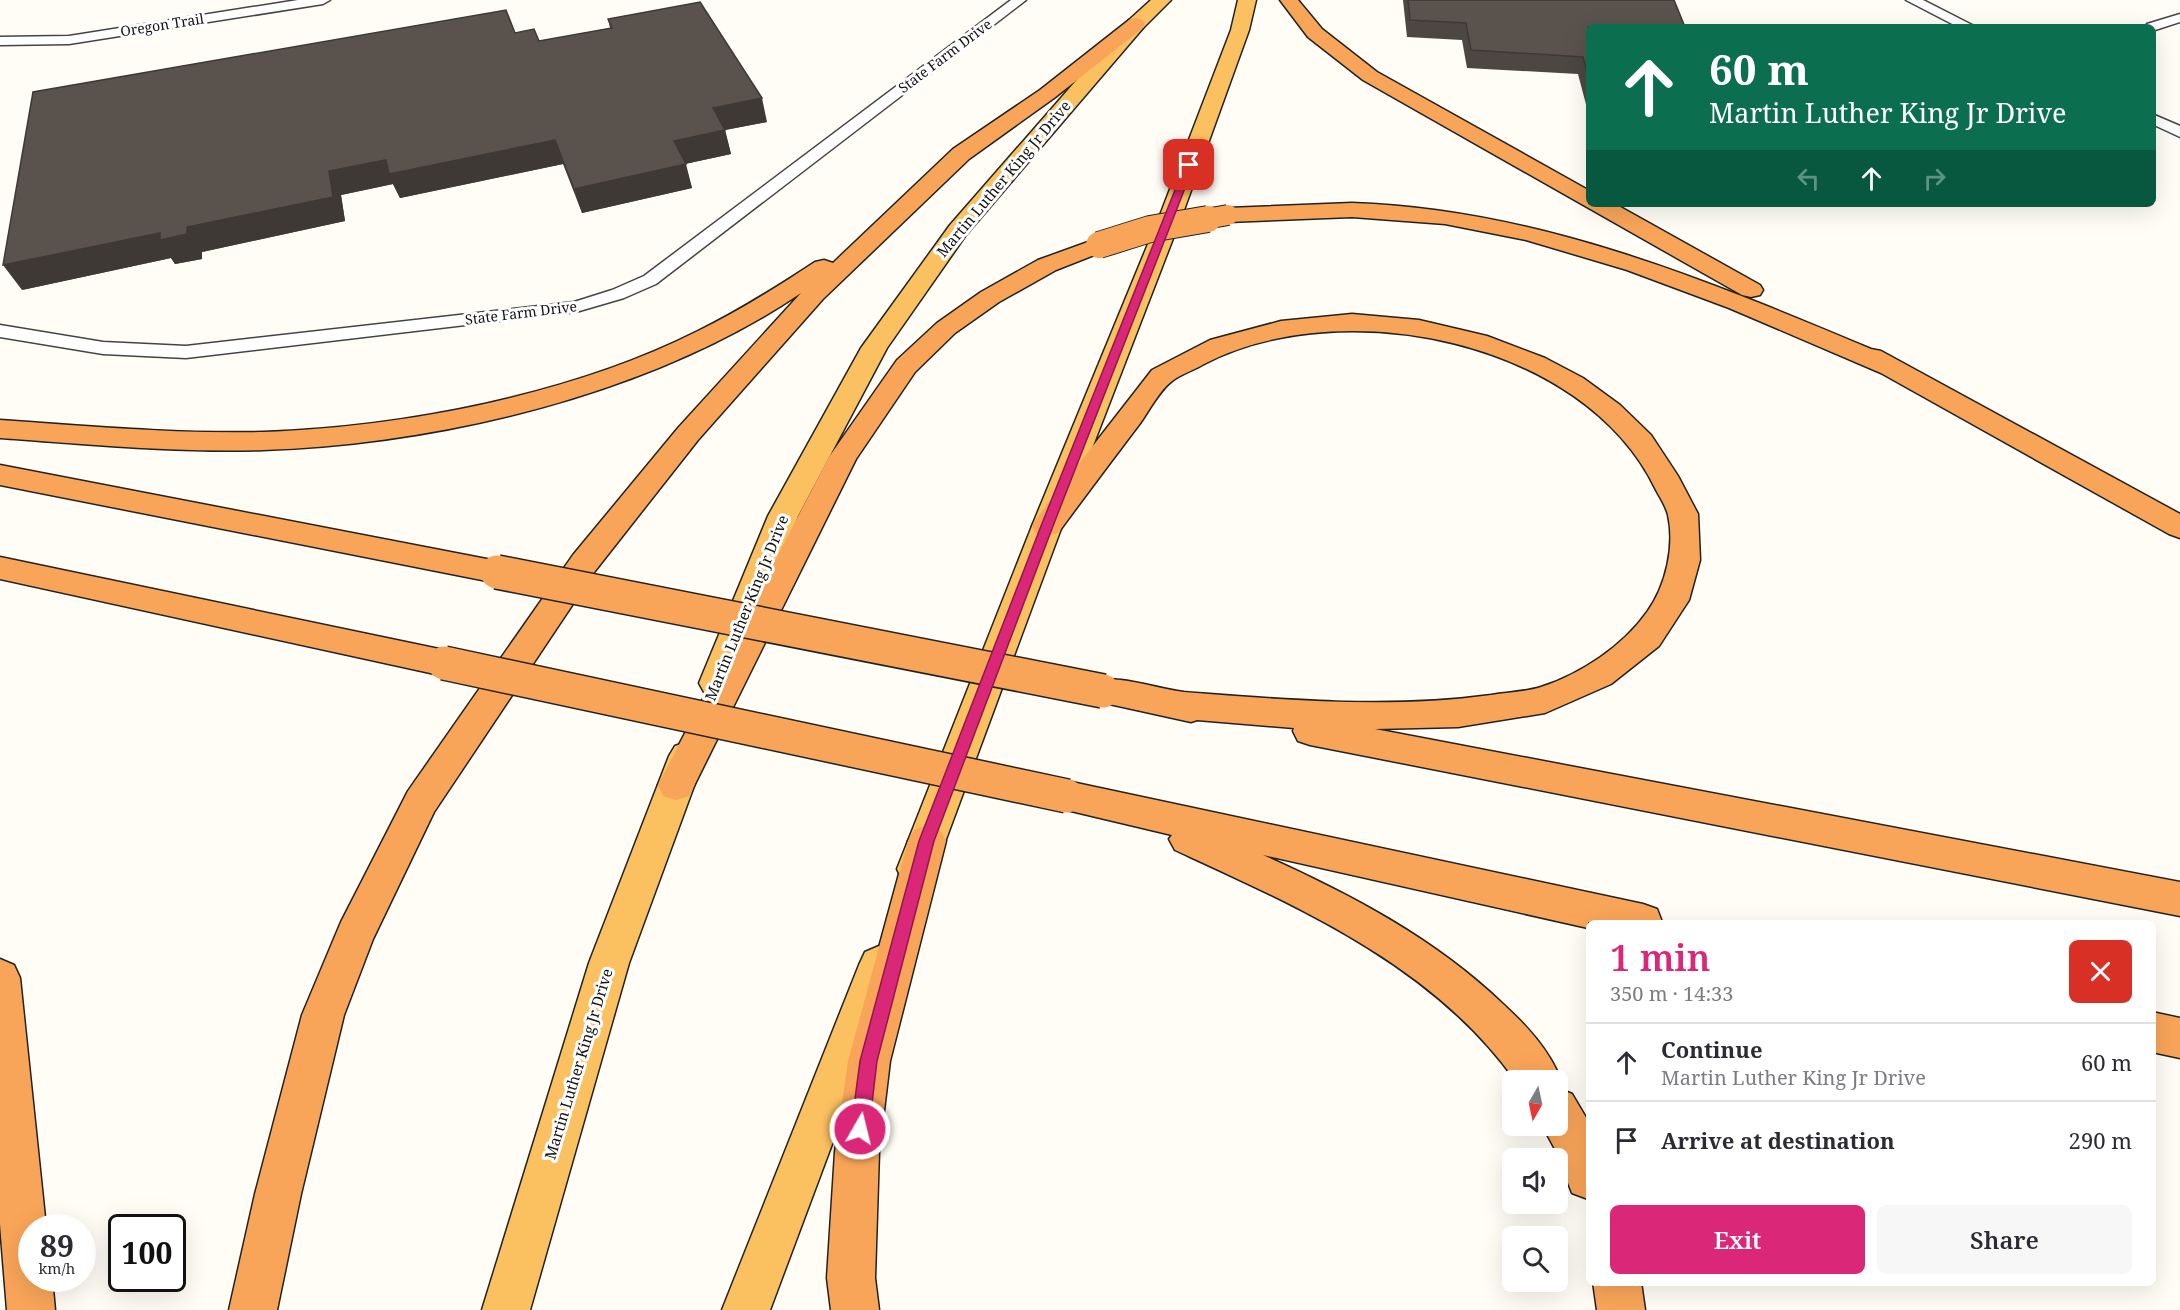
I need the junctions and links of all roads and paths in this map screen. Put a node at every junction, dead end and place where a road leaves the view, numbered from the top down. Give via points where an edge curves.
1 (323, 0) edge
2 (1019, 0) edge
3 (1162, 0) edge
4 (1247, 0) edge
5 (1289, 0) edge
6 (1913, 0) edge
7 (2180, 18) edge
8 (1136, 24) junction
9 (1963, 24) edge
10 (2156, 26) edge
11 (0, 42) edge
12 (2156, 120) edge
13 (2180, 132) edge
14 (1586, 198) edge
15 (1603, 207) edge
16 (902, 208) junction
17 (0, 331) edge
18 (1890, 368) junction
19 (0, 429) edge
20 (0, 475) edge
21 (1047, 526) junction
22 (2180, 527) edge
23 (0, 568) edge
24 (1171, 704) junction
25 (676, 785) junction
26 (1126, 811) junction
27 (927, 841) junction
28 (2180, 899) edge
29 (1634, 920) edge
30 (0, 978) edge
31 (2156, 1033) edge
32 (2180, 1038) edge
33 (1534, 1070) edge
34 (1568, 1128) edge
35 (1586, 1172) edge
36 (1618, 1286) edge
37 (31, 1310) edge
38 (254, 1310) edge
39 (506, 1310) edge
40 (746, 1310) edge
41 (855, 1310) edge
42 (1621, 1310) edge

1 - 11 street, Oregon Trail via 69,40
2 - 17 street, State Farm Drive via 650,280 618,294 576,307 186,352 103,348
3 - 8 highway, Martin Luther King Jr Drive
4 - 21 highway via 1240,30 1173,210
5 - 14 highway via 1315,33 1370,76
6 - 9 street
7 - 10 street
8 - 16 highway via 1047,94 961,154
8 - 25 highway, Martin Luther King Jr Drive via 958,230 874,348 783,516
12 - 13 street
15 - 18 highway
16 - 19 highway via 815,273 731,325 598,382 518,405 445,420 298,439 219,441
16 - 38 highway via 814,294 688,434 584,563 421,802 355,935 323,1015 278,1194
18 - 22 highway
18 - 25 highway, bridge via 1646,268 1476,221 1420,214 1302,210 1228,215 1150,229 1099,245 1047,265 990,297 946,328 906,366 843,457
20 - 24 highway, bridge
21 - 24 highway via 1161,376 1220,346 1281,329 1352,322 1419,327 1478,342 1536,364 1574,384 1610,411 1641,442 1683,514 1685,560 1673,600 1647,638 1599,675 1545,700 1458,713 1328,717
21 - 27 highway
23 - 26 highway, bridge
24 - 28 highway
25 - 39 highway, Martin Luther King Jr Drive via 609,963
26 - 29 highway
26 - 33 highway via 1281,880 1398,944 1476,1004
27 - 40 highway
27 - 41 highway via 869,1061 857,1152 851,1278
30 - 37 highway
31 - 32 highway
34 - 35 highway
36 - 42 highway

